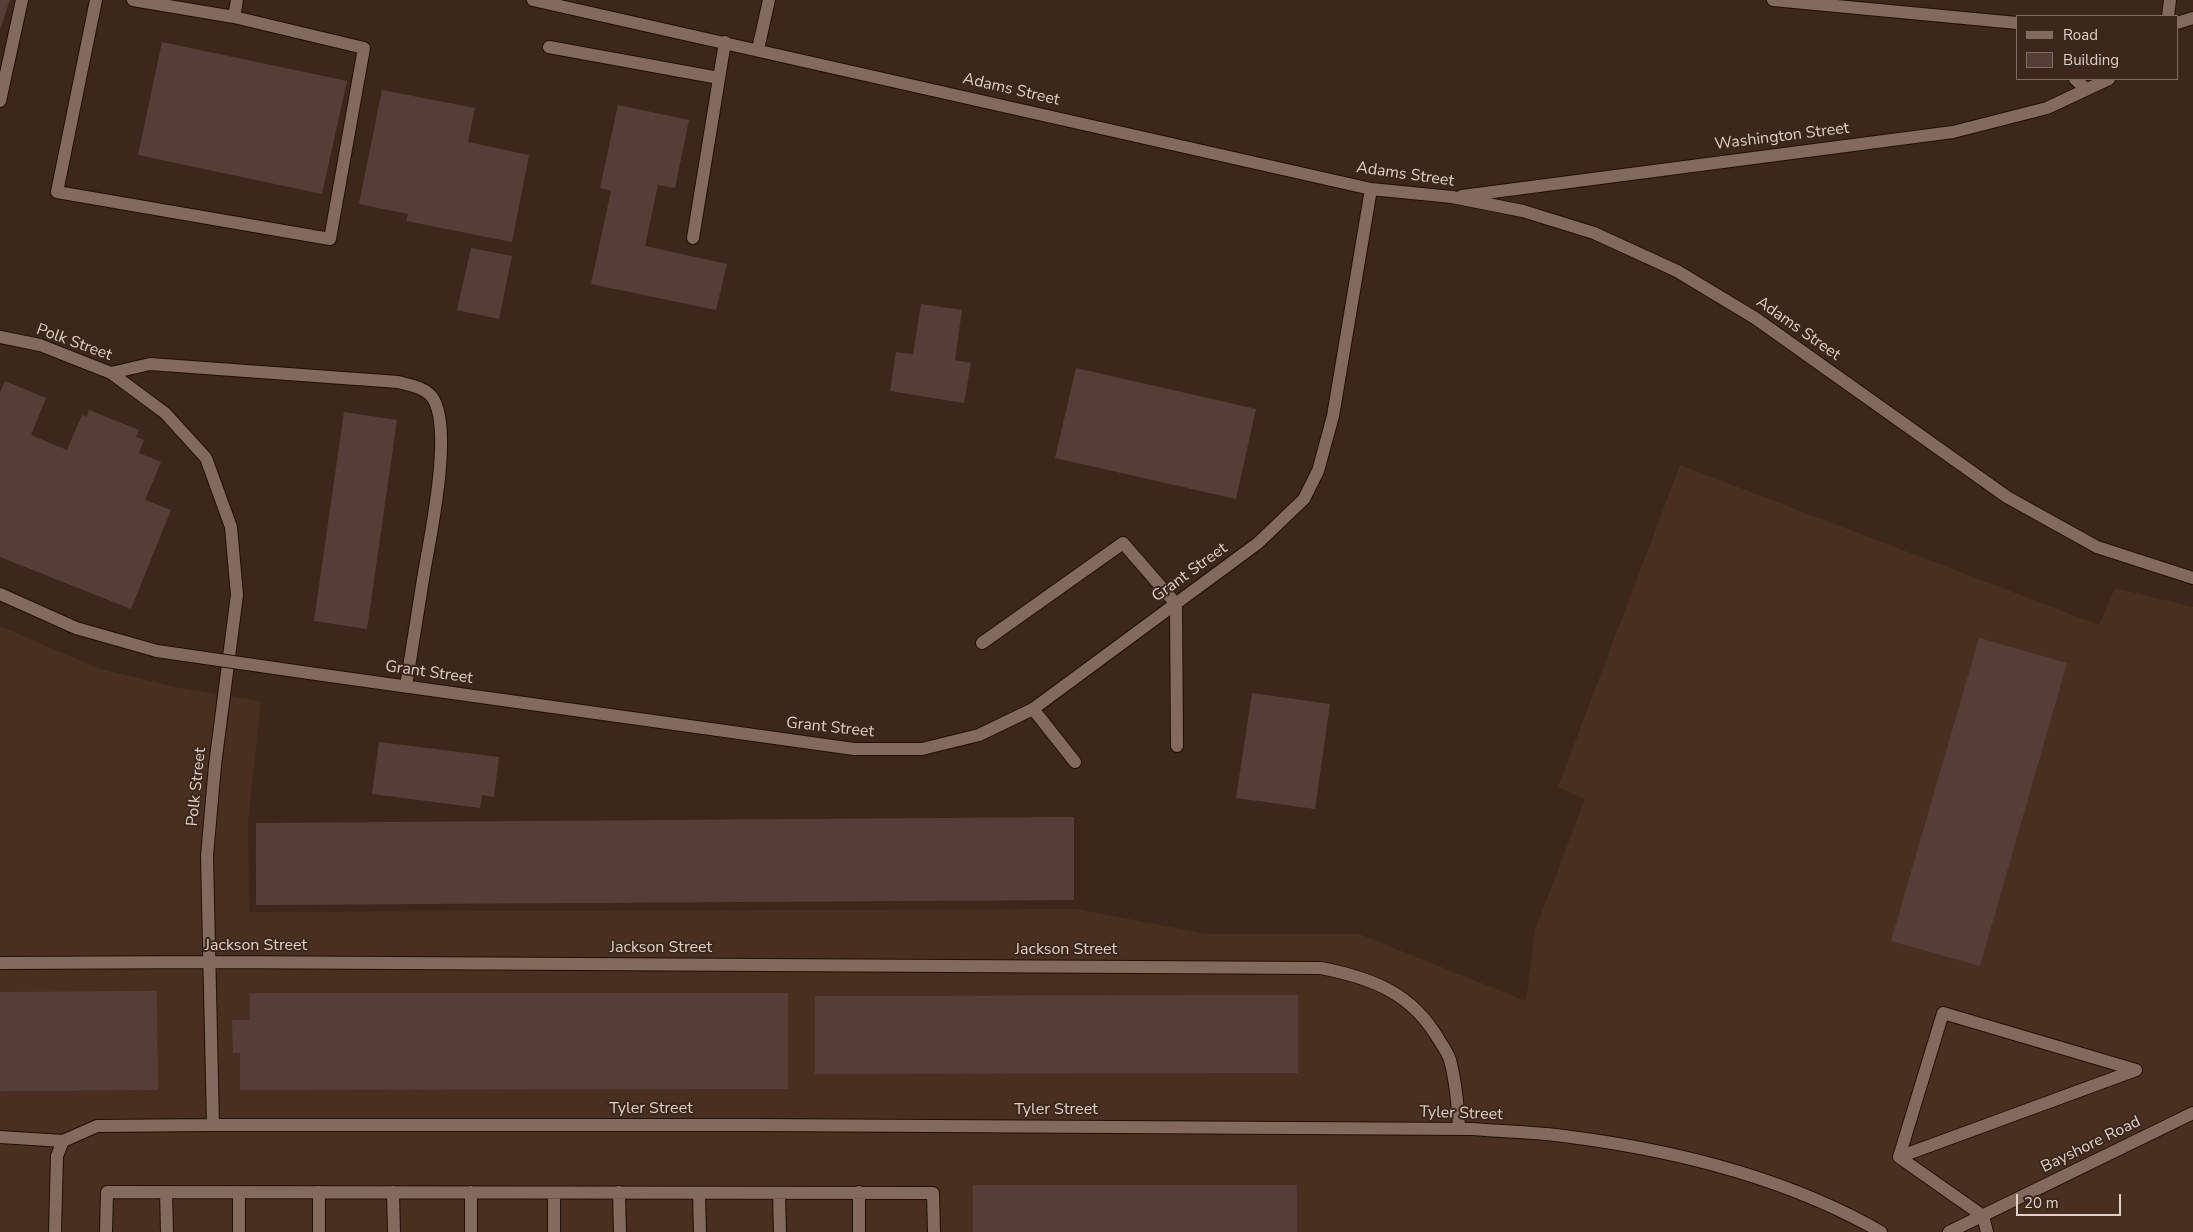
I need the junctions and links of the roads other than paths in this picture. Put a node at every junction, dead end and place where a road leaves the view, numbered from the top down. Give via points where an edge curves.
1 (22, 0) edge
2 (96, 0) edge
3 (133, 0) edge
4 (237, 0) edge
5 (533, 0) edge
6 (769, 0) edge
7 (1773, 0) edge
8 (2170, 0) edge
9 (2168, 15) edge
10 (234, 17) junction
11 (2193, 18) edge
12 (2016, 23) edge
13 (2178, 23) edge
14 (725, 42) junction
15 (549, 47) dead end
16 (758, 49) junction
17 (719, 78) junction
18 (2077, 80) edge
19 (2106, 80) edge
20 (2086, 89) junction
21 (0, 101) edge
22 (1371, 189) junction
23 (1452, 197) junction
24 (693, 238) dead end
25 (0, 337) edge
26 (110, 373) junction
27 (2193, 578) edge
28 (0, 594) edge
29 (1176, 604) junction
30 (982, 643) dead end
31 (406, 686) junction
32 (1033, 709) junction
33 (1177, 746) dead end
34 (1075, 762) dead end
35 (211, 962) junction
36 (0, 963) edge
37 (2193, 1113) edge
38 (213, 1125) junction
39 (1459, 1129) junction
40 (0, 1137) edge
41 (63, 1141) junction
42 (1899, 1157) junction
43 (166, 1192) junction
44 (239, 1192) junction
45 (319, 1192) junction
46 (393, 1192) junction
47 (471, 1192) junction
48 (620, 1192) junction
49 (699, 1192) junction
50 (859, 1192) junction
51 (554, 1193) junction
52 (779, 1193) junction
53 (1983, 1216) junction
54 (55, 1232) edge
55 (106, 1232) edge
56 (167, 1232) edge
57 (239, 1232) edge
58 (319, 1232) edge
59 (394, 1232) edge
60 (471, 1232) edge
61 (554, 1232) edge
62 (620, 1232) edge
63 (700, 1232) edge
64 (780, 1232) edge
65 (859, 1232) edge
66 (934, 1232) edge
67 (1881, 1232) edge
68 (1949, 1232) edge
69 (1988, 1232) edge

1 - 21 street
2 - 10 street via 58,192 330,239 364,48
3 - 10 street
4 - 10 street
5 - 14 street, Adams Street
6 - 16 street
7 - 12 street
8 - 9 street
11 - 13 street
14 - 16 street, Adams Street
14 - 17 street
15 - 17 street
16 - 22 street, Adams Street
17 - 24 street
18 - 20 street
19 - 20 street, Washington Street
20 - 23 street, Washington Street via 2047,108 1953,132
22 - 23 street, Adams Street
22 - 29 street, Grant Street via 1333,416 1318,471 1304,499 1258,543
23 - 27 street, Adams Street via 1523,211 1594,233 1677,271 1755,318 2007,497 2097,547
25 - 26 street, Polk Street via 40,345
26 - 31 street via 150,364 398,382 421,389 432,398 441,436 440,475
26 - 35 street, Polk Street via 165,413 206,458 231,528 236,594 207,856
28 - 31 street, Grant Street, bridge via 76,628 157,651
29 - 30 street via 1123,543
29 - 32 street, Grant Street
29 - 33 street
31 - 32 street, Grant Street via 854,749 922,749 979,735
32 - 34 street
35 - 36 street, Jackson Street
35 - 38 street, Polk Street
35 - 39 street, Jackson Street via 1321,968 1356,975 1384,987 1410,1004 1430,1024 1449,1057 1457,1091
37 - 53 street, Bayshore Road
38 - 39 street, Tyler Street
38 - 41 street via 98,1126
39 - 67 street, Tyler Street via 1570,1137 1667,1153 1756,1176 1846,1211
40 - 41 street
41 - 54 street via 57,1156
42 - 42 street via 1936,1143 2136,1070 1943,1013
42 - 53 street
43 - 44 street
43 - 55 street via 107,1192
43 - 56 street
44 - 45 street
44 - 57 street
45 - 46 street
45 - 58 street
46 - 47 street
46 - 59 street
47 - 51 street
47 - 60 street
48 - 49 street
48 - 51 street
48 - 62 street
49 - 52 street
49 - 63 street
50 - 52 street
50 - 65 street
50 - 66 street via 933,1193
51 - 61 street
52 - 64 street
53 - 68 street, Bayshore Road
53 - 69 street

